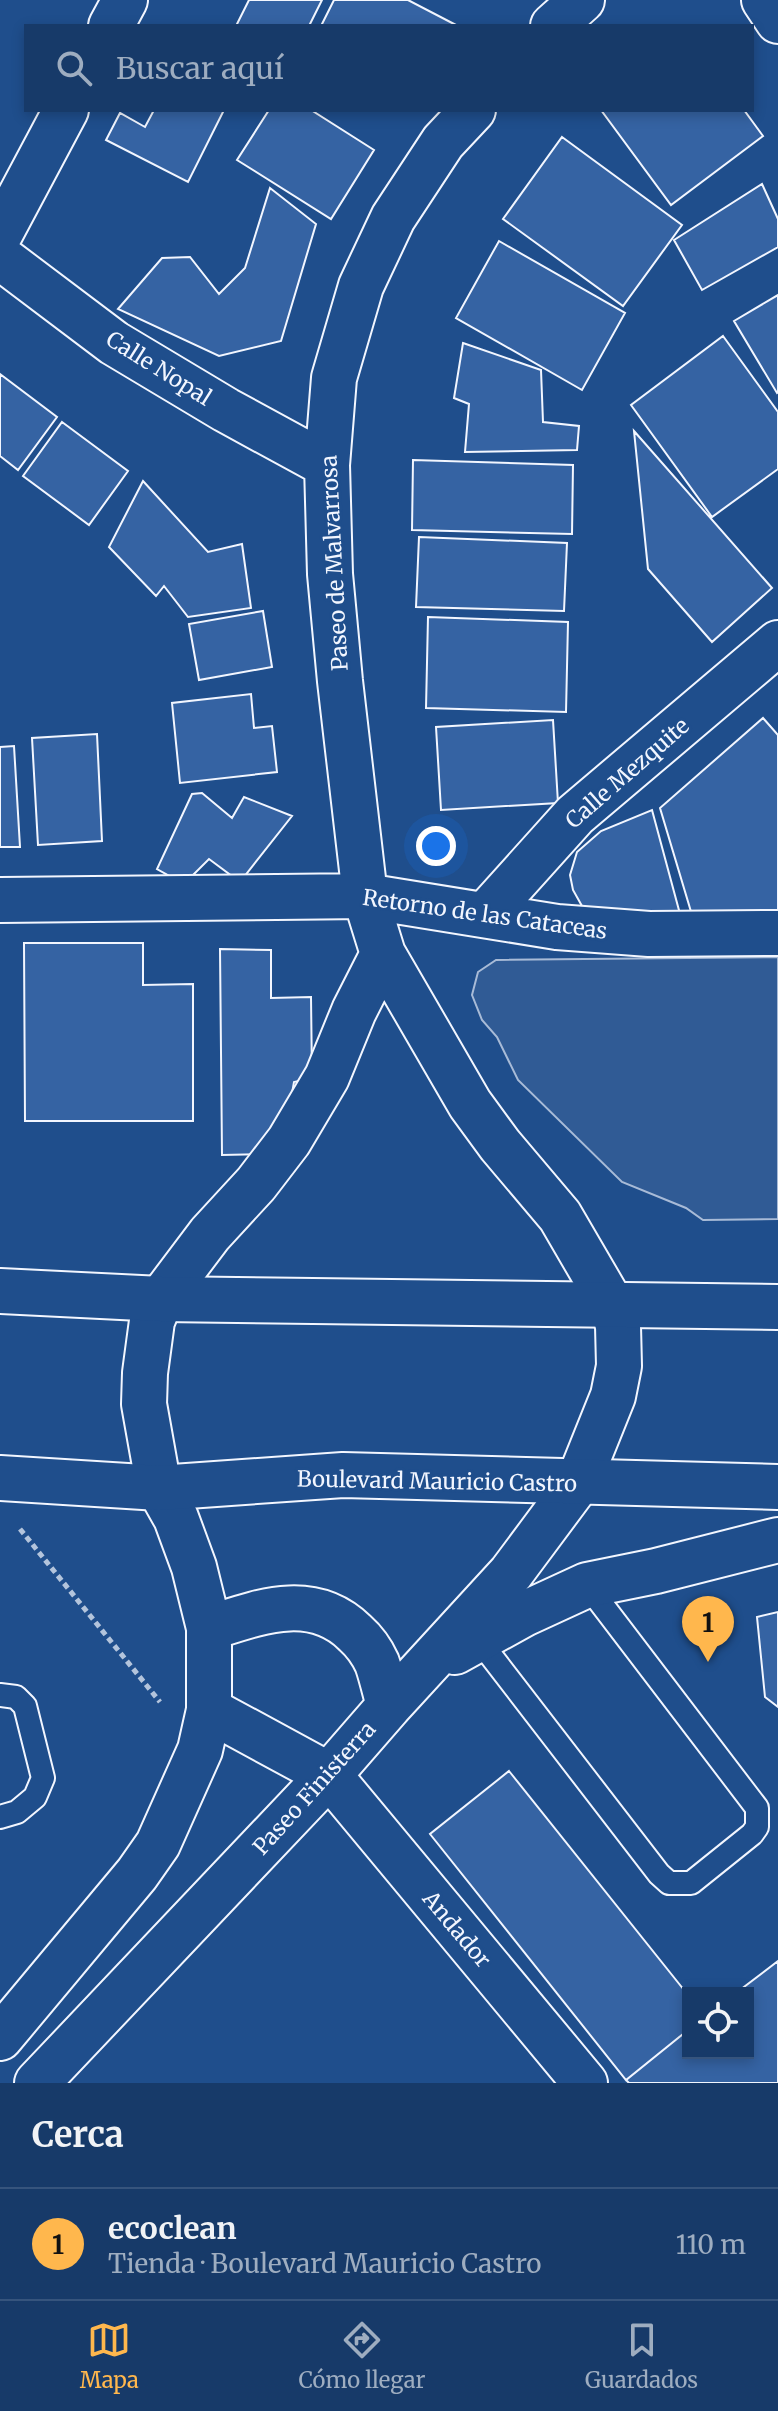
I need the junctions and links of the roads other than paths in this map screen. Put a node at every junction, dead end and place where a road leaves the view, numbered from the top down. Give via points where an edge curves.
1 (125, 0) edge
2 (582, 0) edge
3 (764, 0) edge
4 (778, 21) edge
5 (112, 24) edge
6 (555, 24) edge
7 (65, 112) edge
8 (471, 112) edge
9 (0, 234) edge
10 (0, 257) edge
11 (327, 465) junction
12 (778, 643) edge
13 (365, 896) junction
14 (0, 900) edge
15 (486, 914) junction
16 (778, 933) edge
17 (383, 954) junction
18 (0, 1291) edge
19 (161, 1299) junction
20 (613, 1307) junction
21 (778, 1307) edge
22 (0, 1478) edge
23 (578, 1483) junction
24 (778, 1487) edge
25 (159, 1488) junction
26 (778, 1540) edge
27 (587, 1585) junction
28 (209, 1628) junction
29 (478, 1639) junction
30 (425, 1668) junction
31 (0, 1695) edge
32 (389, 1706) junction
33 (204, 1730) junction
34 (329, 1775) junction
35 (0, 1817) edge
36 (0, 2038) edge
37 (37, 2083) edge
38 (585, 2083) edge

1 - 5 street
2 - 6 street
3 - 4 street
7 - 9 street
8 - 11 street, Paseo de Malvarrosa via 443,142 393,218 361,286 334,378
10 - 11 street, Calle Nopal via 114,343
11 - 13 street, Paseo de Malvarrosa via 334,620
12 - 15 street, Calle Mezquite via 575,815
13 - 14 street, Retorno de las Cataceas
13 - 15 street, Retorno de las Cataceas
13 - 17 street, Paseo de Malvarrosa
15 - 16 street, Retorno de las Cataceas via 557,927 649,934
17 - 19 street via 327,1077 289,1141
17 - 20 street, Paseo de Malvarrosa via 470,1104 560,1216
18 - 19 street
19 - 20 street
19 - 25 street via 152,1321 144,1404
20 - 21 street
20 - 23 street, Paseo Finisterra via 619,1366 613,1396
22 - 25 street, Boulevard Mauricio Castro
23 - 24 street, Boulevard Mauricio Castro
23 - 25 street, Boulevard Mauricio Castro via 343,1475
23 - 30 street, Paseo Finisterra via 511,1573
25 - 28 street via 194,1567
26 - 27 street
27 - 29 street
27 - 29 lane via 757,1808 752,1834 691,1883 669,1883 659,1874
28 - 32 street via 293,1607 326,1612 362,1640 376,1662
28 - 33 street
29 - 30 street
30 - 32 street, Paseo Finisterra
31 - 35 lane via 16,1697 25,1706 43,1778 35,1797 17,1812
32 - 34 street, Paseo Finisterra
33 - 34 street
33 - 36 street via 158,1844
34 - 37 street, Paseo Finisterra
34 - 38 street, Andador

